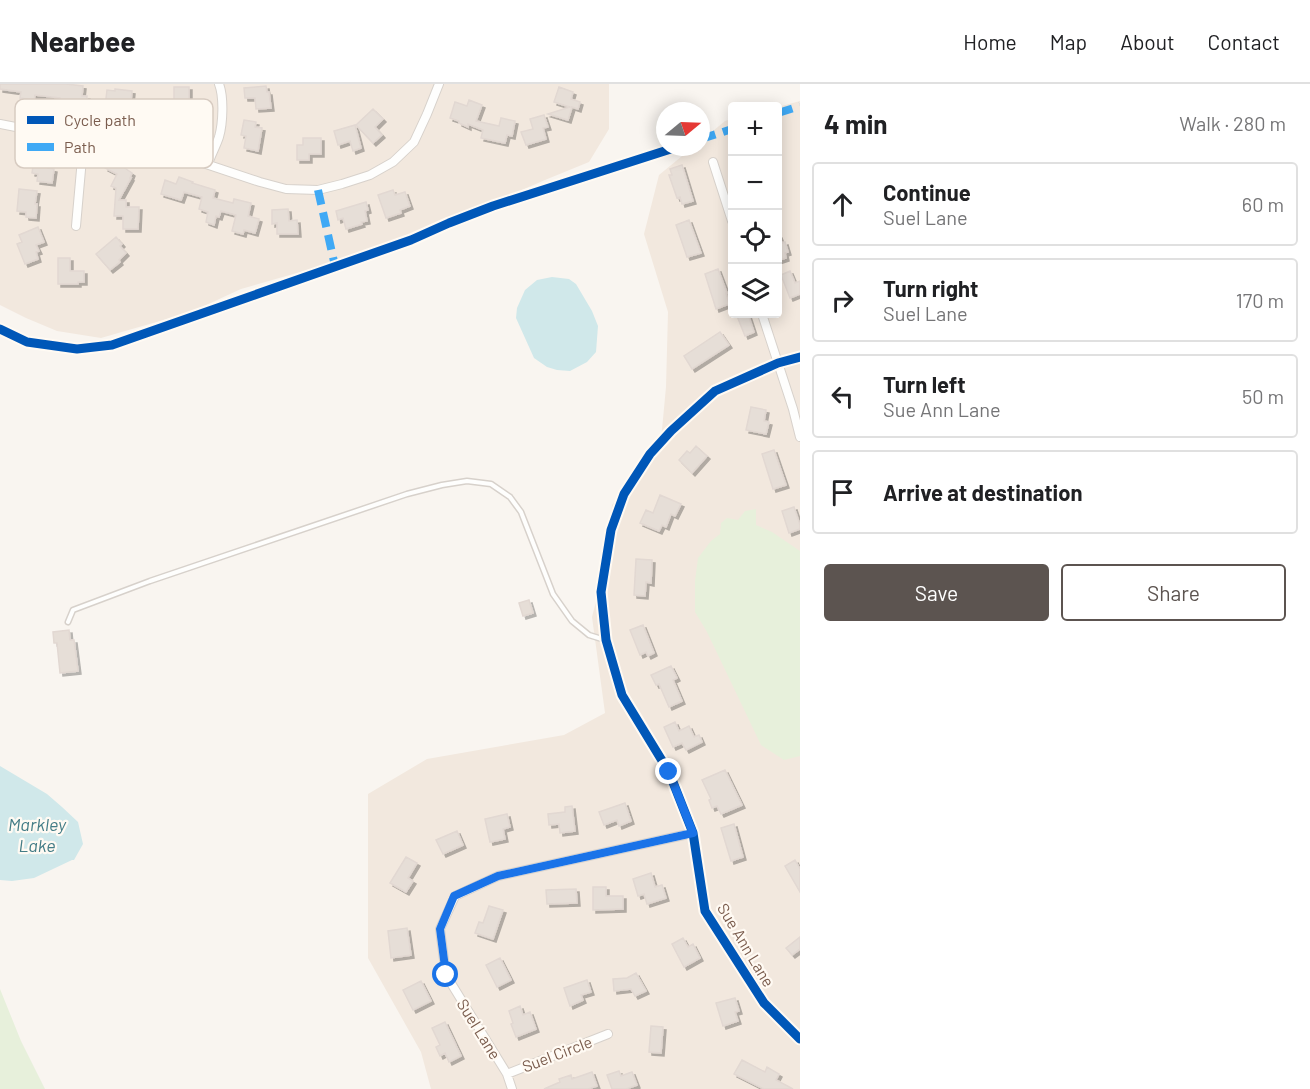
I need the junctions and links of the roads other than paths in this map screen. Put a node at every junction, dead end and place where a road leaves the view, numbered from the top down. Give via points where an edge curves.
1 (219, 84) edge
2 (439, 84) edge
3 (0, 124) edge
4 (15, 127) edge
5 (213, 151) edge
6 (713, 162) dead end
7 (213, 166) edge
8 (81, 168) edge
9 (728, 210) edge
10 (76, 226) dead end
11 (763, 318) edge
12 (800, 357) edge
13 (778, 363) junction
14 (800, 437) edge
15 (68, 622) dead end
16 (606, 640) junction
17 (693, 833) junction
18 (608, 1034) dead end
19 (800, 1039) edge
20 (507, 1074) junction
21 (512, 1089) edge

1 - 5 street via 222,111
2 - 7 street via 414,142 393,162 351,181 318,190 286,189
3 - 4 street
6 - 9 street
8 - 10 street
11 - 13 street
12 - 13 street, Sue Ann Lane
13 - 14 street
13 - 16 street, Sue Ann Lane via 715,391 650,454 624,494 611,530 601,592
15 - 16 lane via 73,610 150,581 407,494 467,482 490,484 510,497 521,512 553,594 572,621 589,635
16 - 17 street, Sue Ann Lane via 622,694 669,772
17 - 19 street, Sue Ann Lane via 705,911 764,1003
17 - 20 street, Suel Lane via 498,876 454,896 440,929 446,975
18 - 20 street, Suel Circle
20 - 21 street, Suel Lane

